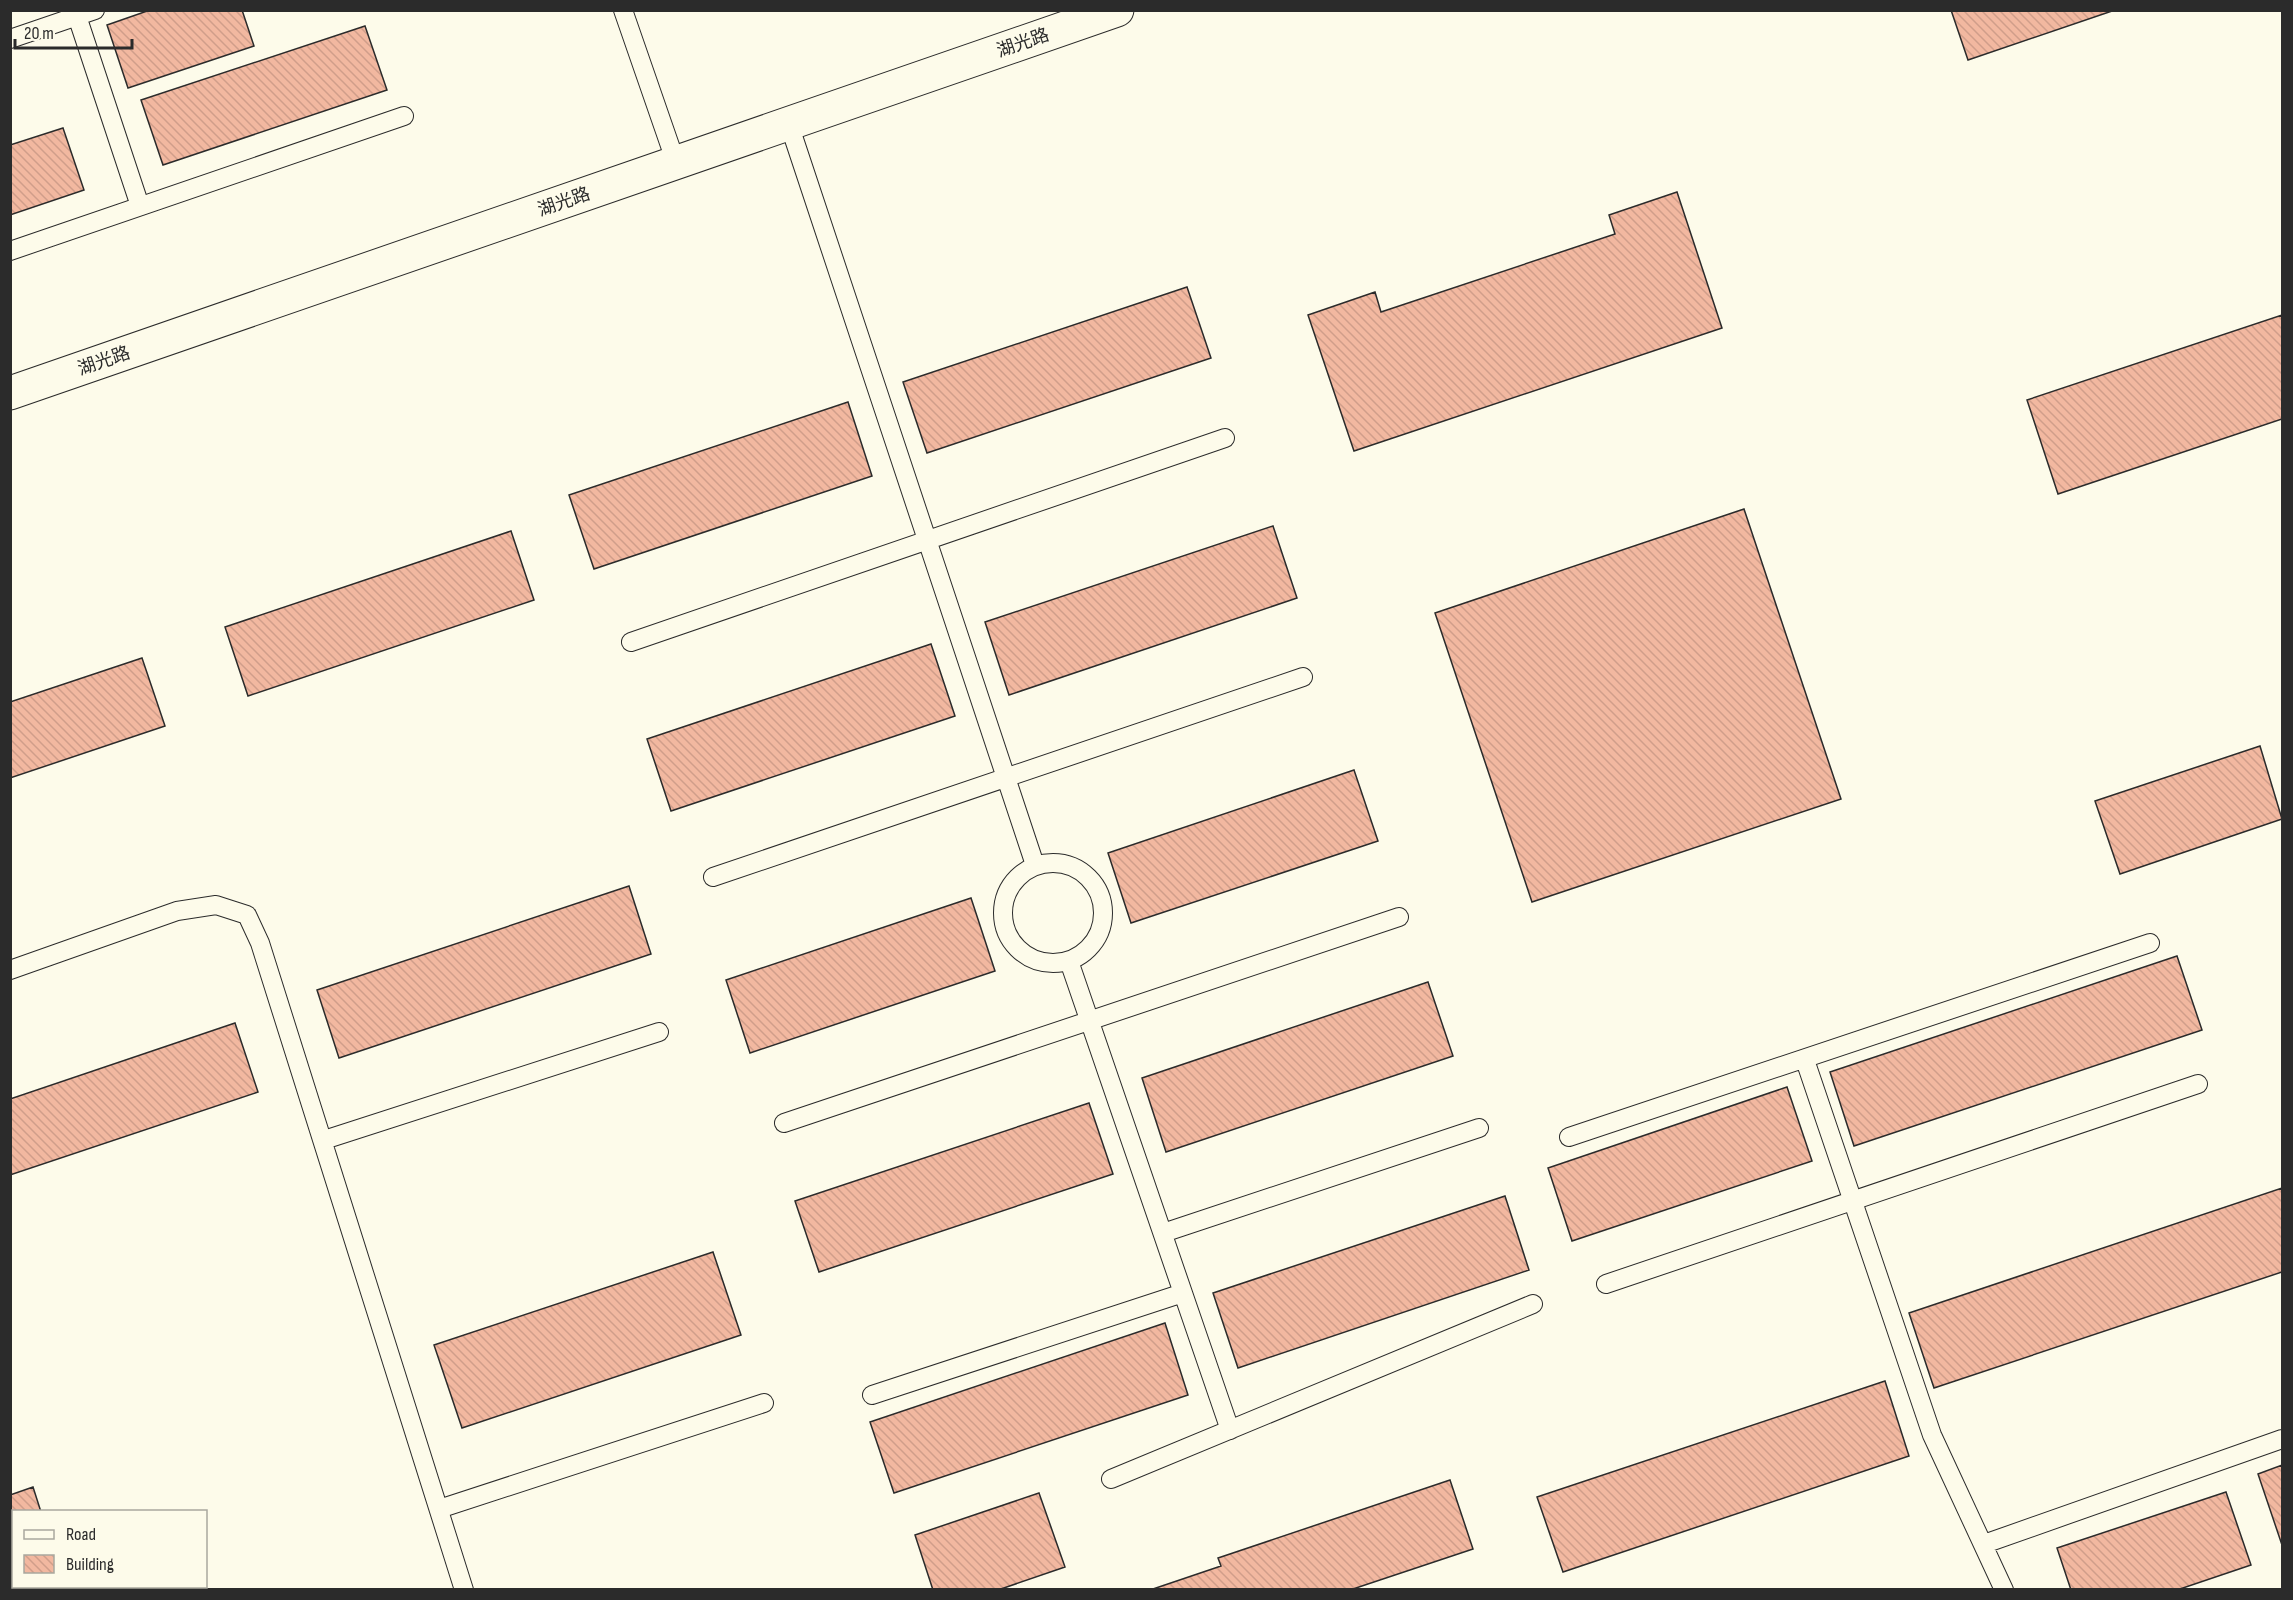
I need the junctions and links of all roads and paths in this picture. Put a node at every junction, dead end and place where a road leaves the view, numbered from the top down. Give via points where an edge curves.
1 (96, 10) edge
2 (623, 10) edge
3 (1117, 10) edge
4 (76, 14) edge
5 (10, 39) edge
6 (404, 116) dead end
7 (789, 124) junction
8 (676, 163) junction
9 (140, 206) junction
10 (10, 251) edge
11 (10, 393) edge
12 (1225, 438) dead end
13 (927, 540) junction
14 (630, 642) dead end
15 (1303, 677) dead end
16 (1006, 777) junction
17 (1035, 865) junction
18 (713, 877) dead end
19 (1399, 917) dead end
20 (2150, 943) dead end
21 (1069, 961) junction
22 (10, 970) edge
23 (1089, 1021) junction
24 (659, 1032) dead end
25 (1805, 1060) junction
26 (2198, 1084) dead end
27 (784, 1123) dead end
28 (1479, 1128) dead end
29 (1569, 1137) dead end
30 (324, 1140) junction
31 (1852, 1201) junction
32 (1163, 1233) junction
33 (1606, 1284) dead end
34 (1183, 1293) junction
35 (1533, 1304) dead end
36 (872, 1395) dead end
37 (764, 1403) dead end
38 (1230, 1430) junction
39 (2283, 1439) edge
40 (1111, 1479) dead end
41 (439, 1509) junction
42 (1984, 1544) junction
43 (464, 1590) edge
44 (2004, 1590) edge

1 - 4 lane
2 - 8 lane
3 - 7 street, 湖光路
4 - 5 lane
4 - 9 lane
6 - 9 lane
7 - 8 street, 湖光路
7 - 13 lane
8 - 11 street, 湖光路
9 - 10 lane
12 - 13 lane
13 - 14 lane
13 - 16 lane
15 - 16 lane
16 - 17 lane
16 - 18 lane
17 - 21 lane via 1019,875 1008,890 1002,908 1003,927 1021,953 1035,961
17 - 21 lane via 1054,862 1072,866 1098,890 1103,906 1096,940 1083,954
19 - 23 lane
20 - 25 lane
21 - 23 lane
22 - 30 lane via 177,911 216,905 247,915 260,943
23 - 27 lane
23 - 32 lane
24 - 30 lane
25 - 29 lane
25 - 31 lane
26 - 31 lane
28 - 32 lane
30 - 41 lane
31 - 33 lane
31 - 42 lane via 1932,1435
32 - 34 lane
34 - 36 lane
34 - 38 lane
35 - 38 lane
37 - 41 lane
38 - 40 lane
39 - 42 lane
41 - 43 lane
42 - 44 lane

